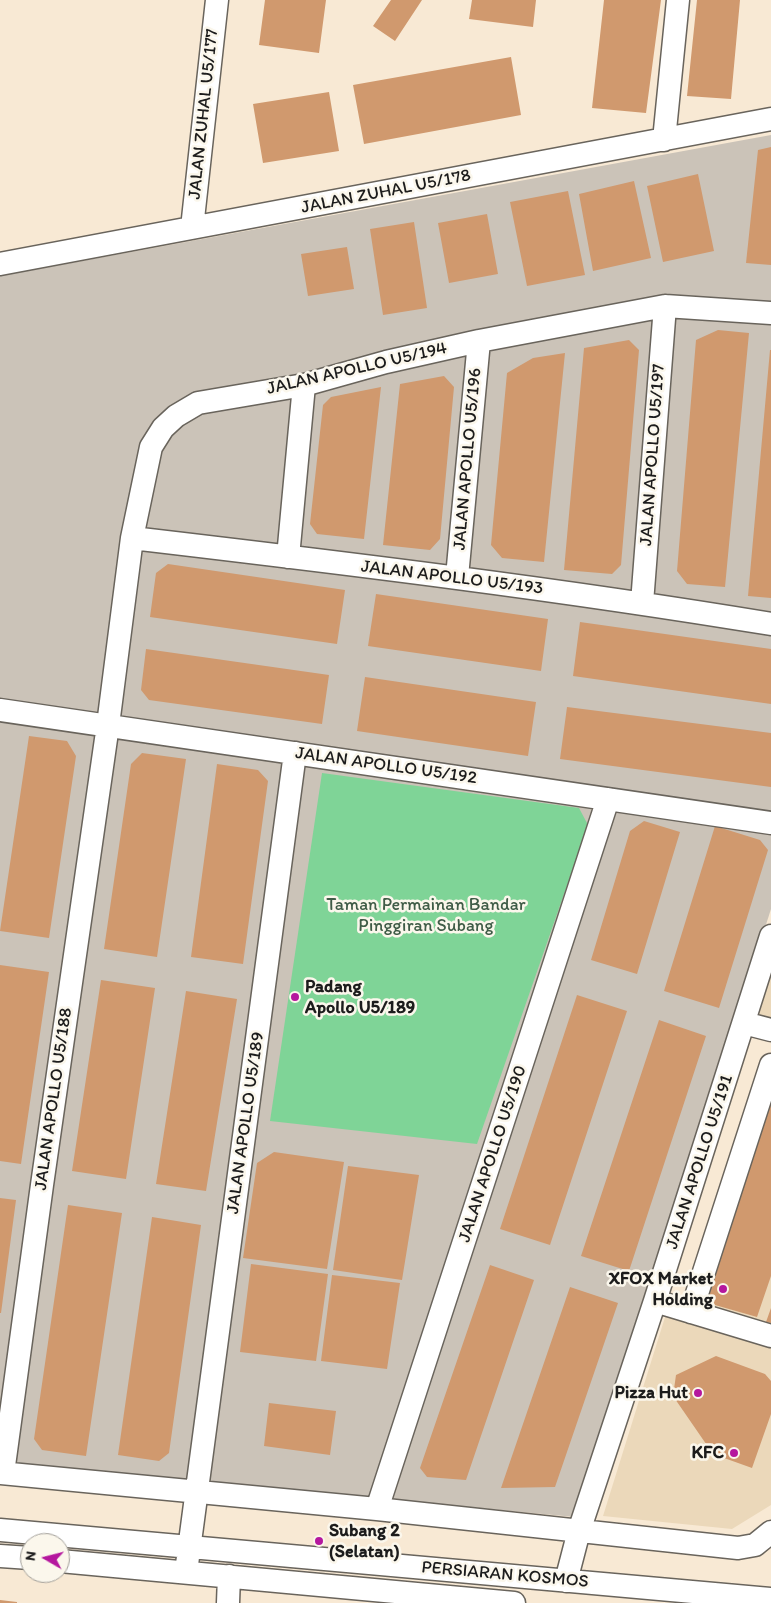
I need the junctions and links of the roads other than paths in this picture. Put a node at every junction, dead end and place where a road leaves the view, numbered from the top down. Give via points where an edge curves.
1 (217, 0) edge
2 (678, 0) edge
3 (771, 119) edge
4 (664, 140) junction
5 (192, 228) junction
6 (0, 264) edge
7 (665, 306) junction
8 (771, 313) edge
9 (479, 340) junction
10 (304, 385) junction
11 (132, 538) junction
12 (288, 556) junction
13 (456, 577) junction
14 (642, 603) junction
15 (771, 624) edge
16 (0, 710) edge
17 (108, 725) junction
18 (295, 753) junction
19 (608, 799) junction
20 (771, 823) edge
21 (771, 936) edge
22 (744, 1023) junction
23 (771, 1030) edge
24 (771, 1065) edge
25 (655, 1301) junction
26 (691, 1312) junction
27 (771, 1336) edge
28 (1, 1473) edge
29 (196, 1493) junction
30 (377, 1508) junction
31 (0, 1530) edge
32 (579, 1531) junction
33 (763, 1539) edge
34 (189, 1547) junction
35 (0, 1556) edge
36 (20, 1557) edge
37 (70, 1562) edge
38 (186, 1572) junction
39 (229, 1576) junction
40 (566, 1581) junction
41 (771, 1599) edge
42 (228, 1603) edge
43 (514, 1603) edge

1 - 5 street, JALAN ZUHAL U5/177
2 - 4 street
3 - 4 street, JALAN ZUHAL U5/178
4 - 5 street, JALAN ZUHAL U5/178
5 - 6 street, JALAN ZUHAL U5/178
7 - 8 street, JALAN APOLLO U5/194
7 - 9 street, JALAN APOLLO U5/194
7 - 14 street, JALAN APOLLO U5/197
9 - 10 street, JALAN APOLLO U5/194
9 - 13 street, JALAN APOLLO U5/196
10 - 11 street, JALAN APOLLO U5/194 via 198,403 176,416 163,428 151,447
10 - 12 street
11 - 12 street, JALAN APOLLO U5/193
11 - 17 street, JALAN APOLLO U5/194
12 - 13 street, JALAN APOLLO U5/193
13 - 14 street, JALAN APOLLO U5/193
14 - 15 street, JALAN APOLLO U5/193
16 - 17 street, JALAN APOLLO U5/192
17 - 18 street, JALAN APOLLO U5/192
17 - 28 street, JALAN APOLLO U5/188
18 - 19 street, JALAN APOLLO U5/192
18 - 29 street, JALAN APOLLO U5/189
19 - 20 street, JALAN APOLLO U5/192
19 - 30 street, JALAN APOLLO U5/190
21 - 22 street, JALAN APOLLO U5/191
22 - 23 street
22 - 25 street, JALAN APOLLO U5/191
24 - 26 street
25 - 26 street
25 - 32 street, JALAN APOLLO U5/191
26 - 27 street
28 - 29 street
29 - 30 street
29 - 34 street, JALAN APOLLO U5/189
30 - 32 street
31 - 34 street, PERSIARAN KOSMOS
32 - 33 street via 738,1548
32 - 40 street, JALAN APOLLO U5/191
34 - 38 street, JALAN APOLLO U5/189
34 - 40 street, PERSIARAN KOSMOS
35 - 36 street
37 - 38 street, PERSIARAN KOSMOS
38 - 39 street, PERSIARAN KOSMOS
39 - 42 street
39 - 43 street, PERSIARAN KOSMOS
40 - 41 street, PERSIARAN KOSMOS

